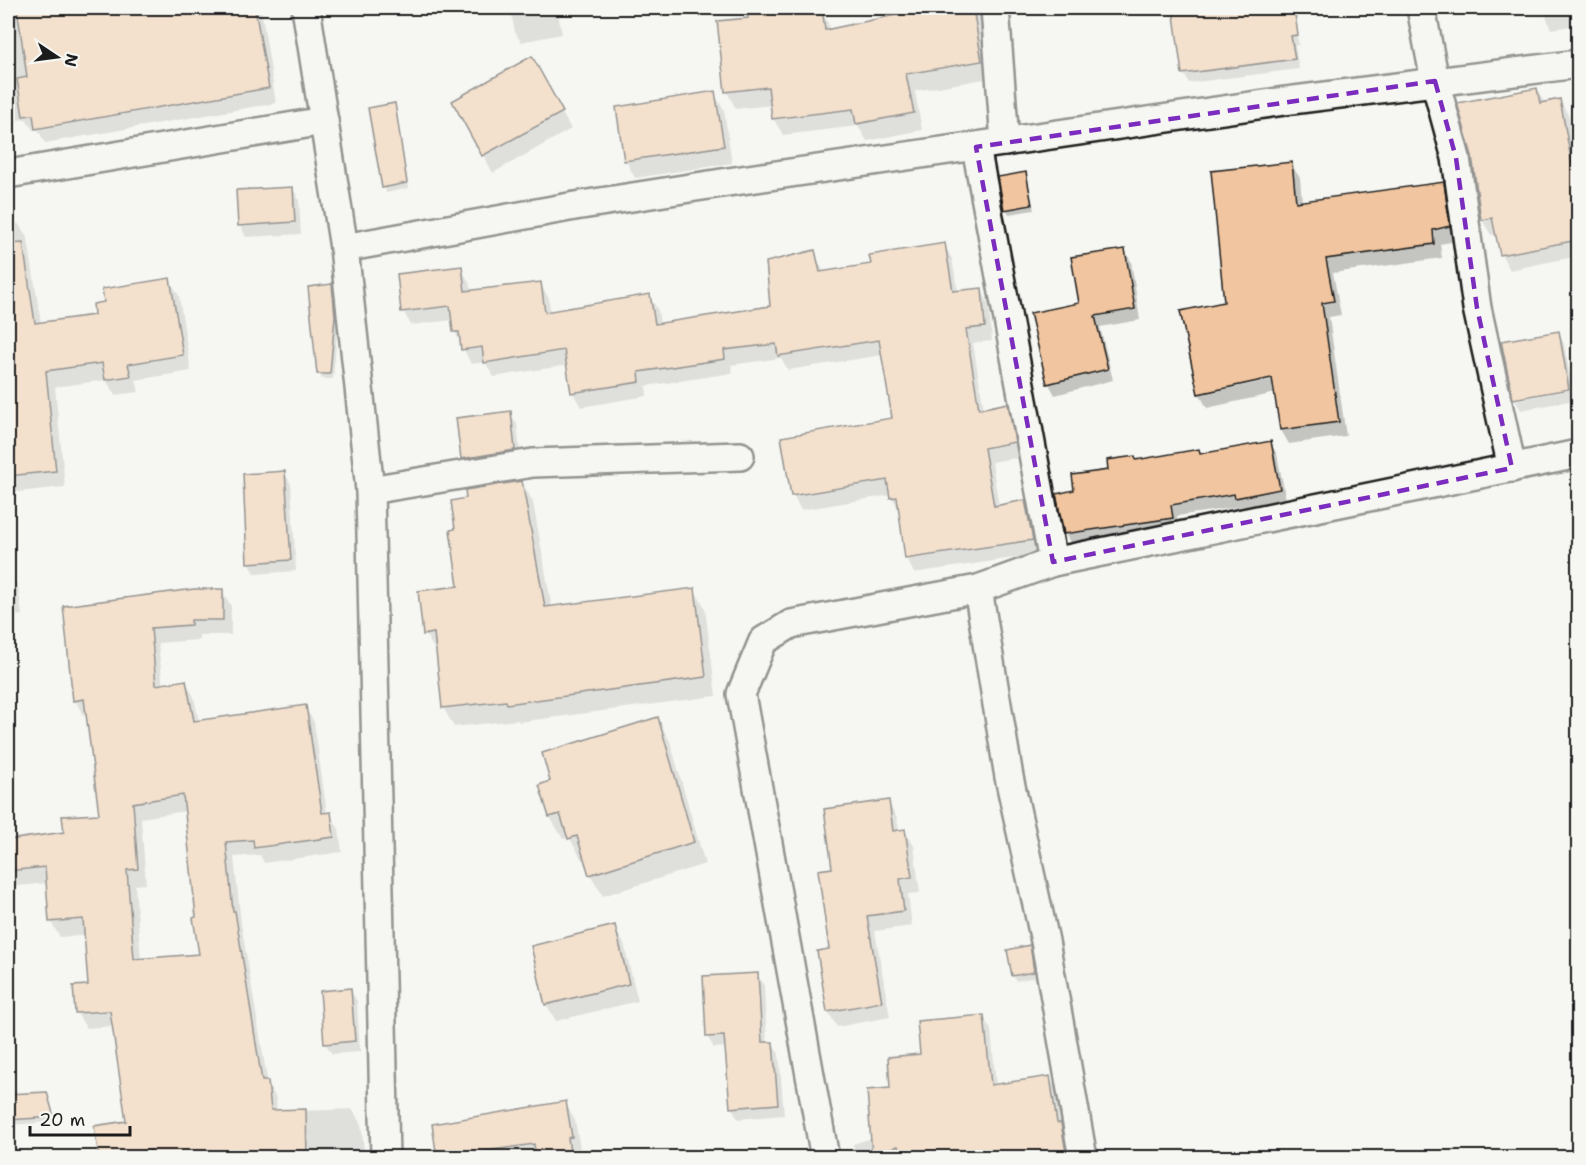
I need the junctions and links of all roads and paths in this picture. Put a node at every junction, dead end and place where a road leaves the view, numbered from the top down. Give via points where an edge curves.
1 (306, 8) edge
2 (995, 8) edge
3 (1421, 8) edge
4 (1578, 64) edge
5 (1435, 81) junction
6 (324, 121) junction
7 (1005, 142) junction
8 (976, 147) junction
9 (8, 174) edge
10 (344, 248) junction
11 (1578, 454) edge
12 (740, 456) dead end
13 (1512, 468) junction
14 (370, 490) junction
15 (1053, 562) junction
16 (978, 589) junction
17 (385, 1158) edge
18 (825, 1158) edge
19 (1083, 1158) edge

1 - 6 street
2 - 7 street
3 - 5 street
4 - 5 street
5 - 7 street
5 - 13 street via 1456,158 1477,308
6 - 9 street
6 - 10 street
7 - 8 street
8 - 10 street via 574,206
8 - 15 street
10 - 14 street
11 - 13 street
12 - 14 street via 533,463
13 - 15 street
14 - 17 street
15 - 16 street
16 - 18 street via 791,624 763,641 741,694
16 - 19 street via 1009,777 1045,941

